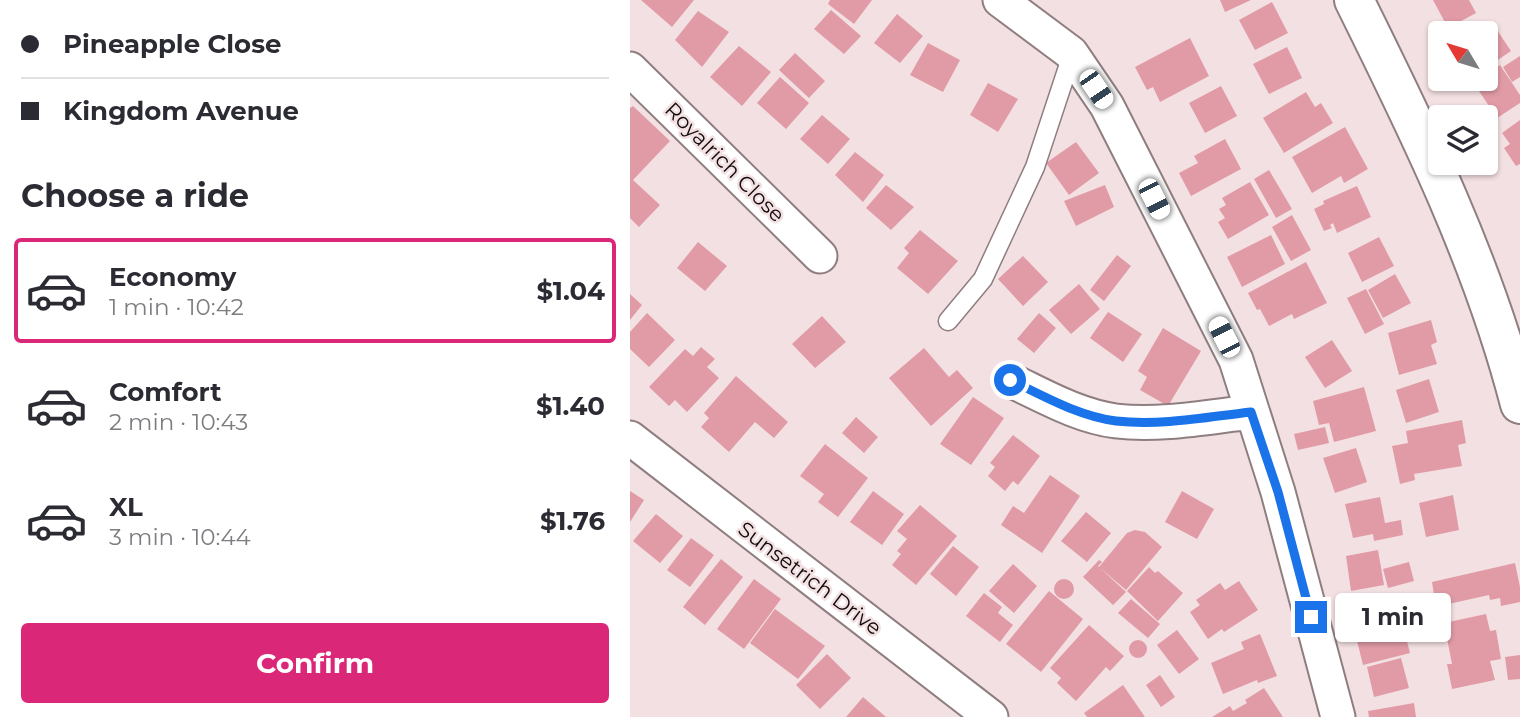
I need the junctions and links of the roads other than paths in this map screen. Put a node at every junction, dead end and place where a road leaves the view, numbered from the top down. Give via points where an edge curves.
1 (1000, 0) edge
2 (1354, 0) edge
3 (1072, 55) junction
4 (630, 69) edge
5 (820, 256) dead end
6 (948, 321) dead end
7 (1010, 380) dead end
8 (1520, 404) edge
9 (1251, 412) junction
10 (630, 438) edge
11 (991, 717) edge
12 (1338, 717) edge

1 - 3 street
2 - 8 street via 1477,264
3 - 6 lane via 1035,167 983,279
3 - 9 street via 1107,107 1236,360
4 - 5 street, Royalrich Close
7 - 9 street via 1064,406 1115,421 1172,422
9 - 12 street via 1278,492
10 - 11 street, Sunsetrich Drive

